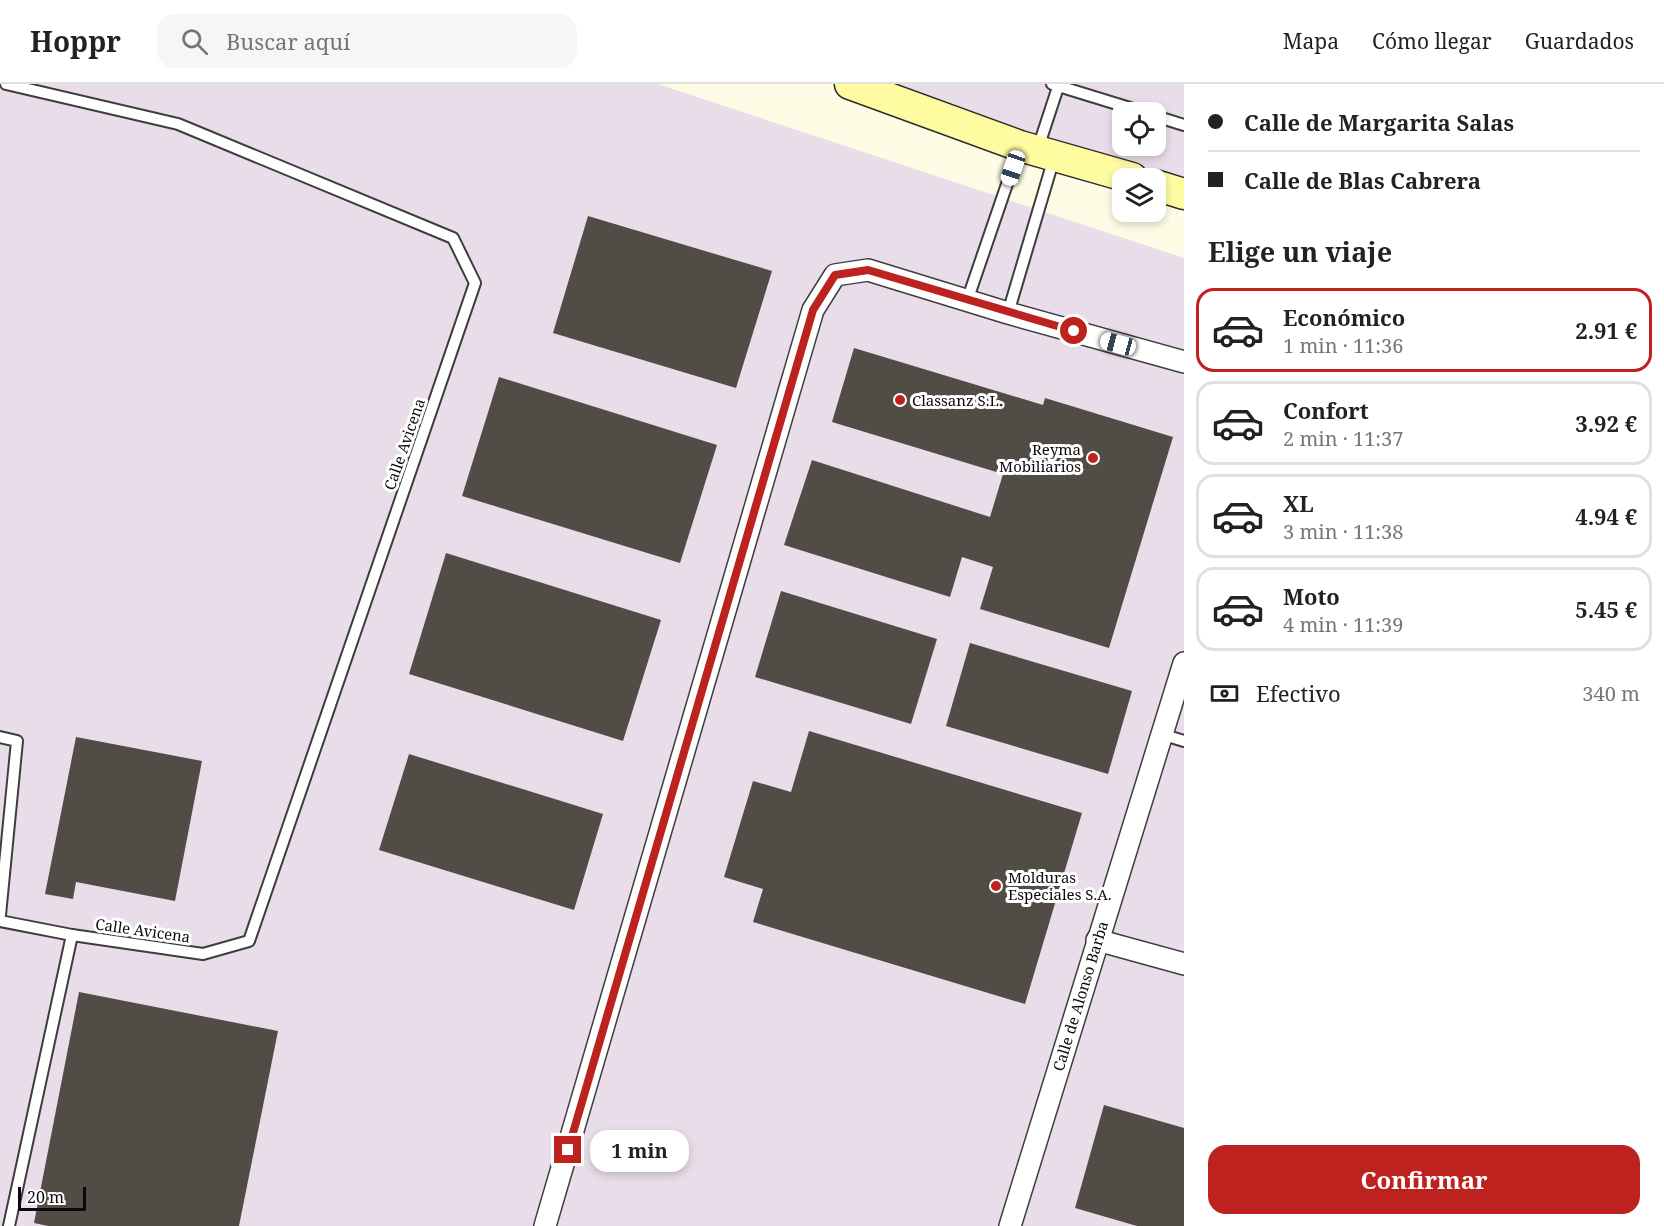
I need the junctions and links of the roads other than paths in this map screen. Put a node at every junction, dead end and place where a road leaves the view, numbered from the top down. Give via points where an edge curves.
1 (6, 84) edge
2 (850, 84) edge
3 (1056, 85) edge
4 (1112, 102) edge
5 (1166, 119) edge
6 (1184, 125) edge
7 (1038, 151) junction
8 (1112, 172) edge
9 (1166, 188) edge
10 (1184, 194) edge
11 (967, 301) junction
12 (1008, 313) junction
13 (1184, 362) edge
14 (1184, 663) edge
15 (1161, 734) junction
16 (0, 737) edge
17 (1184, 741) edge
18 (0, 915) edge
19 (0, 921) edge
20 (72, 935) junction
21 (1097, 940) junction
22 (1184, 964) edge
23 (9, 1226) edge
24 (545, 1226) edge
25 (1011, 1226) edge

1 - 20 lane, Calle Avicena via 178,124 453,238 476,283 249,941 203,954
2 - 7 street
3 - 4 lane
3 - 7 lane
5 - 6 lane
7 - 8 street
7 - 11 lane
7 - 12 lane
9 - 10 street
11 - 12 street
11 - 24 street via 868,270 835,275 813,310
12 - 13 street
14 - 15 street, Calle de Alonso Barba
15 - 17 lane
15 - 21 street, Calle de Alonso Barba
16 - 18 lane via 17,741
19 - 20 lane
20 - 23 lane
21 - 22 street
21 - 25 street, Calle de Alonso Barba

